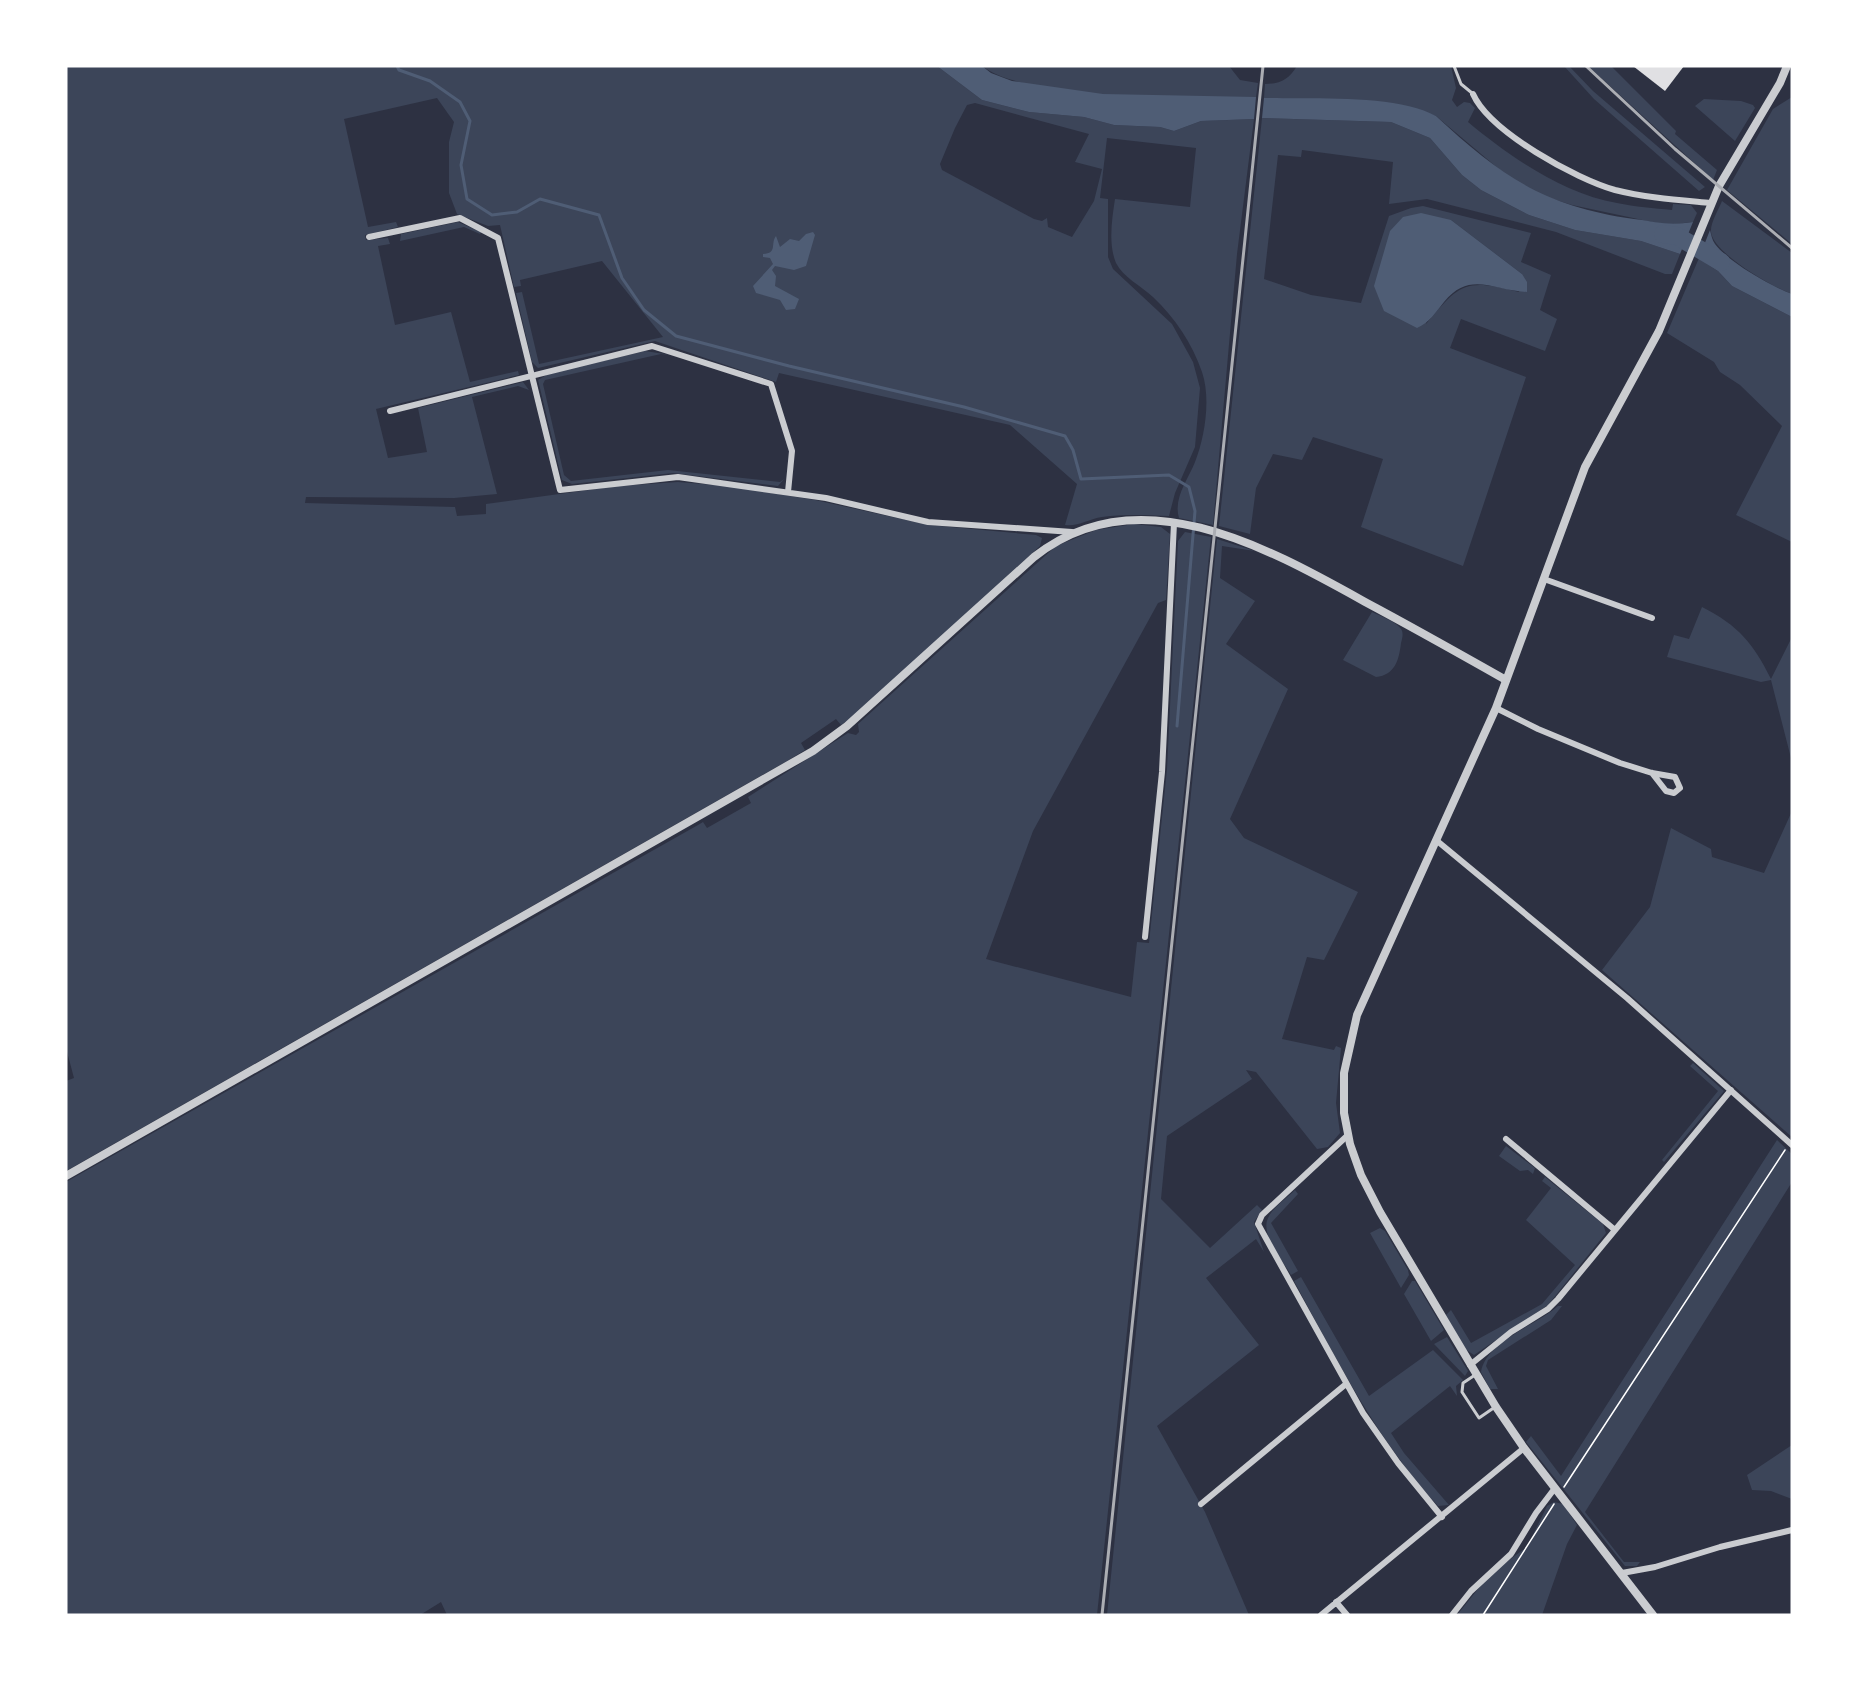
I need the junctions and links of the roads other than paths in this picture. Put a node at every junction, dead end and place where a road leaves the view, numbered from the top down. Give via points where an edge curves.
1 (1454, 66) edge
2 (1787, 66) edge
3 (1473, 94) joint
4 (1712, 203) junction
5 (369, 237) dead end
6 (530, 375) junction
7 (390, 411) dead end
8 (788, 492) junction
9 (1174, 523) junction
10 (1072, 532) junction
11 (1544, 579) junction
12 (1652, 618) dead end
13 (1506, 680) junction
14 (1496, 708) junction
15 (1652, 774) dead end
16 (1436, 840) junction
17 (1145, 937) dead end
18 (1731, 1090) junction
19 (1348, 1135) junction
20 (1506, 1139) dead end
21 (1791, 1144) edge
22 (66, 1176) edge
23 (1615, 1230) junction
24 (1470, 1365) junction
25 (1475, 1375) junction
26 (1346, 1384) junction
27 (1496, 1407) junction
28 (1524, 1448) junction
29 (1557, 1491) junction
30 (1201, 1504) dead end
31 (1442, 1517) junction
32 (1792, 1530) edge
33 (1622, 1573) junction
34 (1336, 1602) junction
35 (1321, 1615) edge
36 (1347, 1615) edge
37 (1452, 1615) edge
38 (1653, 1615) edge

1 - 3 lane via 1461,84
2 - 4 street
3 - 4 street via 1497,126 1589,180 1632,194
4 - 11 street via 1659,331 1585,467
5 - 6 street via 460,218 498,238
6 - 7 street
6 - 8 street via 560,490 678,477
6 - 8 street via 652,346 771,384 792,451
8 - 10 street via 928,522
9 - 10 street via 1118,521
9 - 13 street via 1220,534 1277,555
9 - 17 street via 1162,772
10 - 22 street via 1034,557 847,726 813,751
11 - 12 street
11 - 13 street
13 - 14 street
14 - 15 street via 1579,747
14 - 16 street
16 - 18 street
16 - 19 street via 1357,1015 1344,1073
18 - 21 street
18 - 23 street
19 - 24 street via 1370,1194
19 - 26 street via 1262,1215 1258,1224
20 - 23 street
23 - 24 street via 1548,1309
24 - 25 street
25 - 27 street
25 - 27 lane via 1463,1383 1462,1392 1479,1418
26 - 30 street
26 - 31 street via 1398,1463
27 - 28 street
28 - 29 street
28 - 31 street
29 - 33 street
29 - 37 street via 1536,1513 1511,1554 1471,1591
31 - 34 street
32 - 33 street
33 - 38 street
34 - 35 street
34 - 36 street

